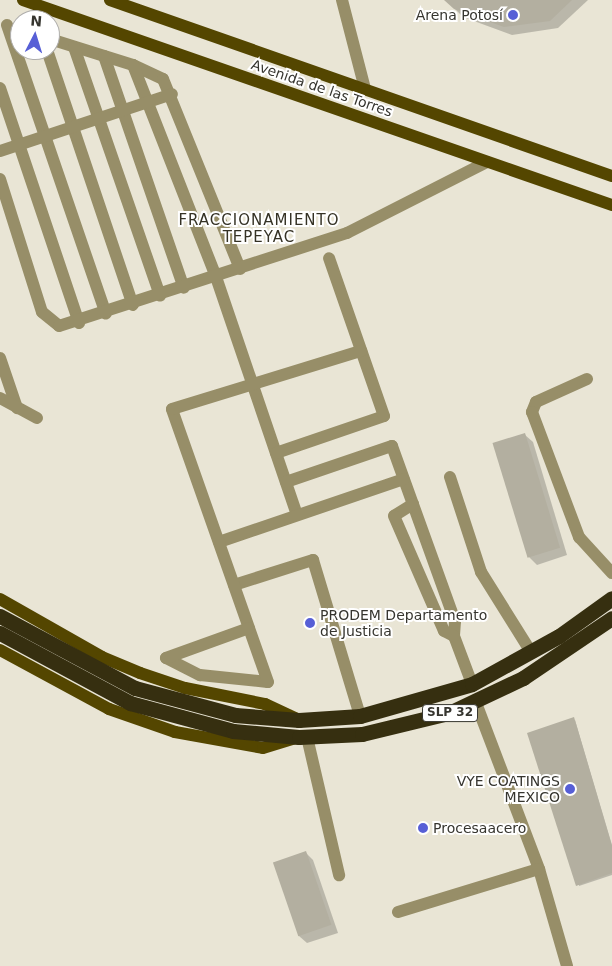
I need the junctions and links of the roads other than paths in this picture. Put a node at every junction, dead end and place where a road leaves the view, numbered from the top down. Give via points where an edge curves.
1 (23, 0) edge
2 (110, 0) edge
3 (342, 0) edge
4 (3, 26) edge
5 (60, 42) edge
6 (74, 47) junction
7 (104, 56) junction
8 (50, 60) edge
9 (133, 65) junction
10 (0, 88) edge
11 (364, 89) junction
12 (172, 94) junction
13 (148, 102) junction
14 (124, 110) junction
15 (100, 119) junction
16 (73, 127) junction
17 (45, 136) junction
18 (18, 145) junction
19 (0, 151) edge
20 (487, 162) junction
21 (612, 176) edge
22 (0, 179) edge
23 (612, 205) edge
24 (329, 258) dead end
25 (240, 269) junction
26 (216, 277) junction
27 (184, 288) junction
28 (160, 296) junction
29 (133, 305) junction
30 (106, 314) junction
31 (80, 323) junction
32 (361, 351) junction
33 (0, 358) edge
34 (587, 379) dead end
35 (253, 385) junction
36 (0, 398) edge
37 (17, 408) junction
38 (36, 418) dead end
39 (276, 453) junction
40 (450, 477) dead end
41 (404, 479) junction
42 (286, 482) junction
43 (413, 504) junction
44 (297, 515) junction
45 (219, 542) junction
46 (612, 573) edge
47 (234, 585) junction
48 (612, 598) edge
49 (0, 599) edge
50 (0, 616) edge
51 (612, 618) edge
52 (250, 628) junction
53 (0, 633) edge
54 (454, 636) junction
55 (0, 650) edge
56 (530, 652) junction
57 (472, 684) junction
58 (476, 703) junction
59 (360, 716) junction
60 (299, 720) junction
61 (303, 737) junction
62 (539, 869) junction
63 (339, 875) dead end
64 (398, 912) dead end
65 (567, 966) edge

1 - 20 main road, Avenida de las Torres
2 - 11 main road, Avenida de las Torres
3 - 11 street
4 - 17 street
5 - 6 street
6 - 7 street
6 - 15 street
7 - 9 street
7 - 14 street
8 - 16 street
9 - 12 street via 159,76
9 - 13 street
10 - 18 street
11 - 21 main road, Avenida de las Torres
12 - 13 street
12 - 25 street
13 - 14 street
13 - 26 street
14 - 15 street
14 - 27 street
15 - 16 street
15 - 28 street
16 - 17 street
16 - 29 street
17 - 18 street
17 - 30 street
18 - 19 street
18 - 31 street
20 - 23 main road, Avenida de las Torres
20 - 25 street via 347,234
22 - 31 street via 42,312 59,326
24 - 32 street
25 - 26 street
26 - 27 street
26 - 35 street
27 - 28 street
28 - 29 street
29 - 30 street
30 - 31 street
32 - 35 street
32 - 39 street via 384,416
33 - 37 street
34 - 46 street via 536,402 532,412 579,536
35 - 39 street
35 - 45 street via 172,410
36 - 37 street
37 - 38 street
39 - 42 street
40 - 56 street via 481,572
41 - 42 street via 392,446
41 - 43 street
41 - 44 street
42 - 44 street
43 - 54 street via 455,621
43 - 54 street via 394,516 444,631
44 - 45 street
45 - 47 street
47 - 52 street
47 - 59 street via 313,560
48 - 56 highway, SLP 32
49 - 60 main road via 102,657 140,674 185,688 266,704
50 - 60 highway, SLP 32 via 135,688 182,704 264,718
51 - 58 highway, SLP 32 via 523,678
52 - 52 street via 268,682 200,675 166,658
53 - 61 highway, SLP 32 via 130,703 178,719 264,734
54 - 57 street
55 - 61 main road via 100,705 175,732 263,748
56 - 57 highway, SLP 32
57 - 59 highway, SLP 32
58 - 61 highway, SLP 32 via 407,726 362,734
58 - 62 street
59 - 60 highway, SLP 32
61 - 63 street
62 - 64 street
62 - 65 street

